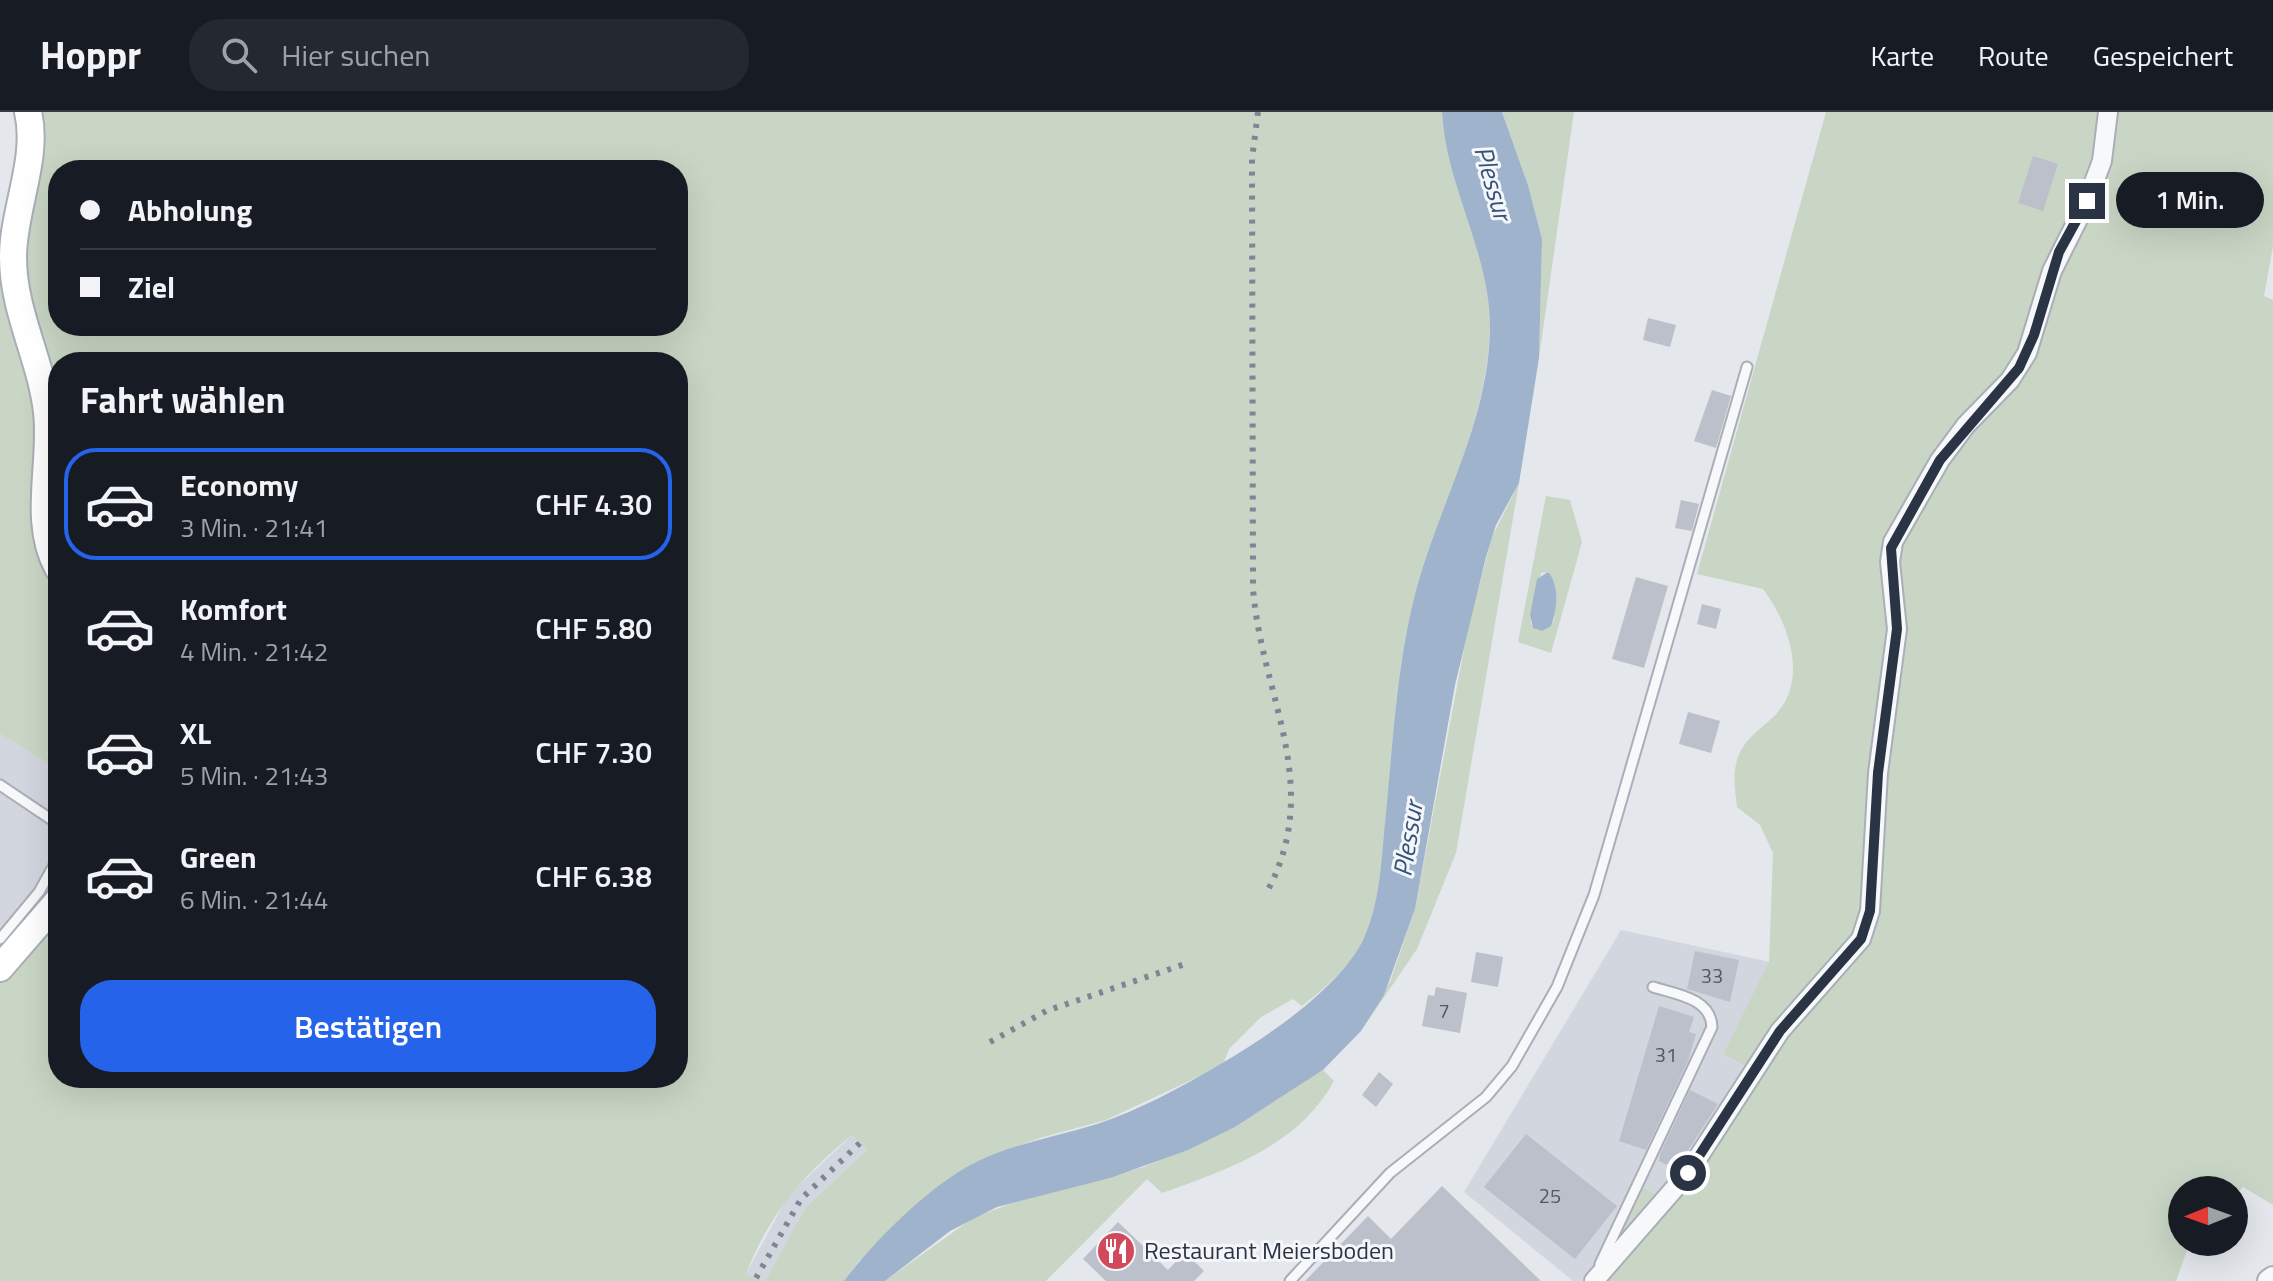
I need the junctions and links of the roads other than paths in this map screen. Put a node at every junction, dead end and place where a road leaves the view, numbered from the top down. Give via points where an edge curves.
1 (28, 112) edge
2 (2108, 112) edge
3 (1747, 367) dead end
4 (48, 545) edge
5 (0, 785) edge
6 (48, 817) edge
7 (48, 876) edge
8 (48, 913) edge
9 (0, 939) edge
10 (0, 968) edge
11 (1653, 987) dead end
12 (1290, 1281) edge
13 (1592, 1281) edge

1 - 4 main road via 30,139 15,222 14,274 21,321 47,413
2 - 13 street via 2095,181 2052,271 2027,353 1940,460 1891,548 1897,629 1878,773 1870,911 1861,939 1780,1031 1688,1173
3 - 12 lane via 1594,895 1557,987 1512,1066 1486,1097 1390,1173
5 - 6 lane
7 - 9 lane
8 - 10 main road
11 - 13 lane via 1701,1005 1710,1014 1712,1027

